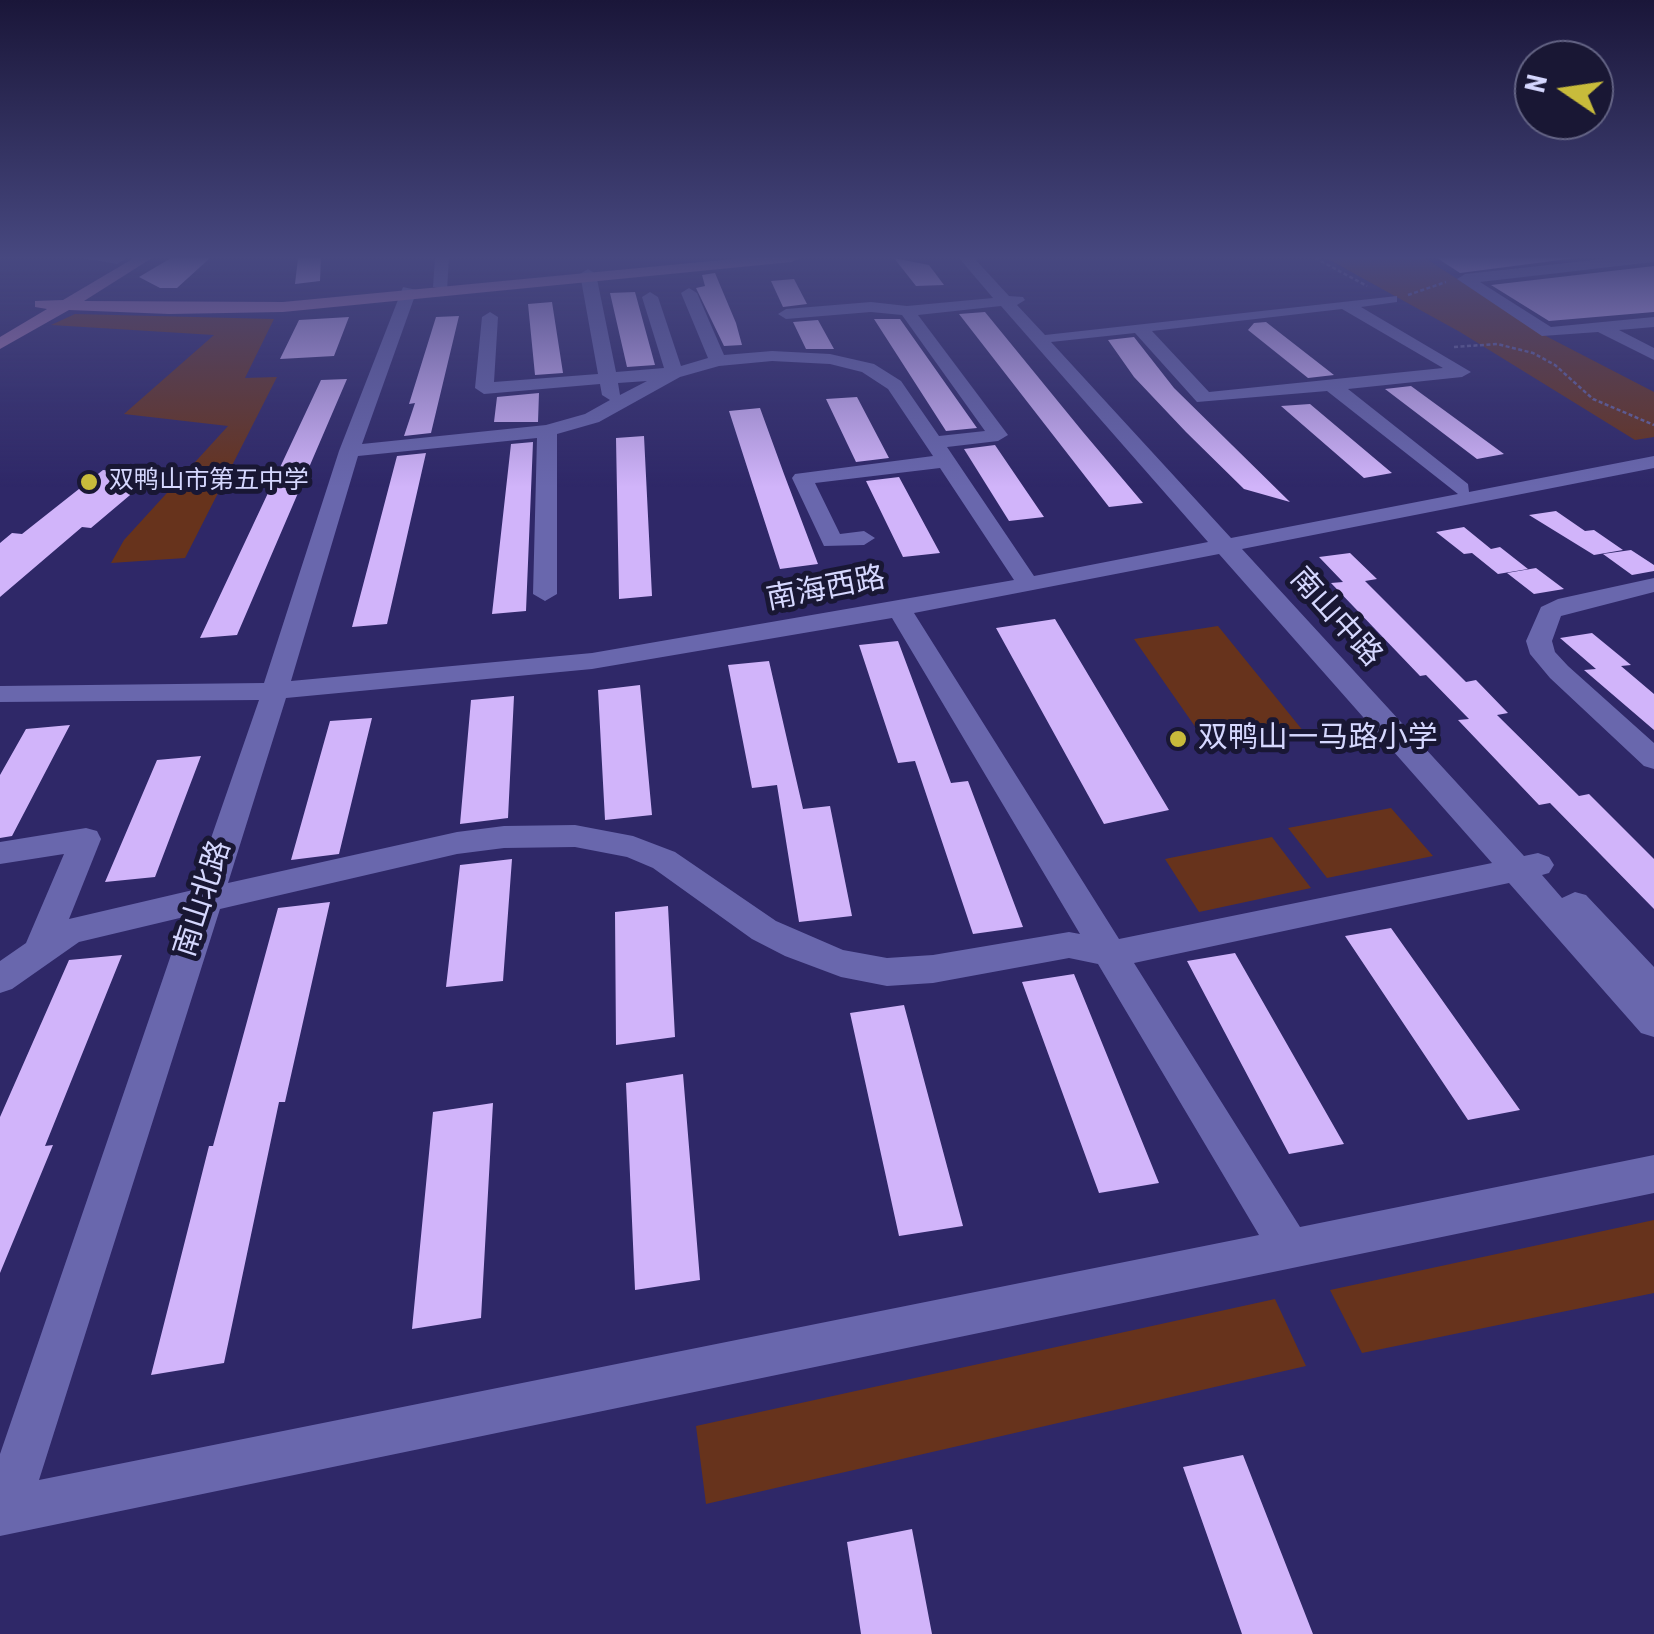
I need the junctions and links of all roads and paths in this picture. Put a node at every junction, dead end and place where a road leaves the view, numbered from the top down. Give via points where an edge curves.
1 (400, 334) edge
2 (489, 334) edge
3 (599, 334) edge
4 (662, 334) edge
5 (707, 334) edge
6 (924, 334) edge
7 (1042, 334) edge
8 (1049, 334) edge
9 (1076, 334) edge
10 (1146, 334) edge
11 (1397, 334) edge
12 (1614, 334) edge
13 (1052, 337) junction
14 (1425, 350) junction
15 (1654, 356) edge
16 (718, 361) junction
17 (674, 374) junction
18 (608, 378) junction
19 (1330, 386) junction
20 (612, 408) junction
21 (1654, 425) edge
22 (547, 430) junction
23 (348, 451) junction
24 (940, 452) junction
25 (1654, 452) edge
26 (1654, 462) edge
27 (1462, 488) junction
28 (864, 538) dead end
29 (1231, 539) junction
30 (1025, 579) junction
31 (1654, 585) edge
32 (545, 594) dead end
33 (900, 610) junction
34 (0, 680) edge
35 (277, 684) junction
36 (0, 694) edge
37 (1654, 759) edge
38 (0, 853) edge
39 (1527, 867) junction
40 (203, 901) junction
41 (39, 952) junction
42 (1112, 954) junction
43 (0, 978) edge
44 (1654, 990) edge
45 (1654, 1022) edge
46 (1654, 1174) edge
47 (1289, 1246) junction
48 (3, 1511) edge

1 - 23 street, 南山北路
2 - 18 street via 484,388
3 - 18 street
4 - 17 street
5 - 16 street
6 - 24 street via 998,435
7 - 29 street, 南山中路
8 - 13 street, 南山中路
9 - 13 street
10 - 19 street via 1204,398
11 - 14 street
12 - 15 street
13 - 29 street, 南山中路
14 - 19 street via 1462,372
14 - 21 path via 1484,344 1533,353 1593,399
16 - 17 street
16 - 24 street via 830,358 868,368 895,385
17 - 18 street
17 - 20 street
18 - 20 street
19 - 27 street
20 - 22 street
22 - 23 street
22 - 32 street
23 - 35 street, 南山北路
24 - 28 street via 802,478 832,541
24 - 30 street
25 - 27 street, 南海西路
26 - 29 street, 南海西路
27 - 29 street, 南海西路
29 - 30 street, 南海西路
29 - 39 street, 南山中路
30 - 33 street, 南海西路
30 - 35 street, 南海西路 via 606,646
31 - 37 street via 1550,612 1539,641 1559,672
33 - 35 street, 南海西路 via 592,661
33 - 42 street
34 - 35 street, 南海西路
35 - 36 street, 南海西路
35 - 40 street, 南山北路
38 - 41 street via 86,839
39 - 42 street
39 - 44 street, 南山中路
39 - 45 street, 南山中路
40 - 41 street via 85,926
40 - 42 street via 457,844 575,836 664,860 764,930 841,963 887,972 1070,945
40 - 48 street, 南山北路
41 - 43 street
42 - 47 street
46 - 47 street
47 - 48 street

